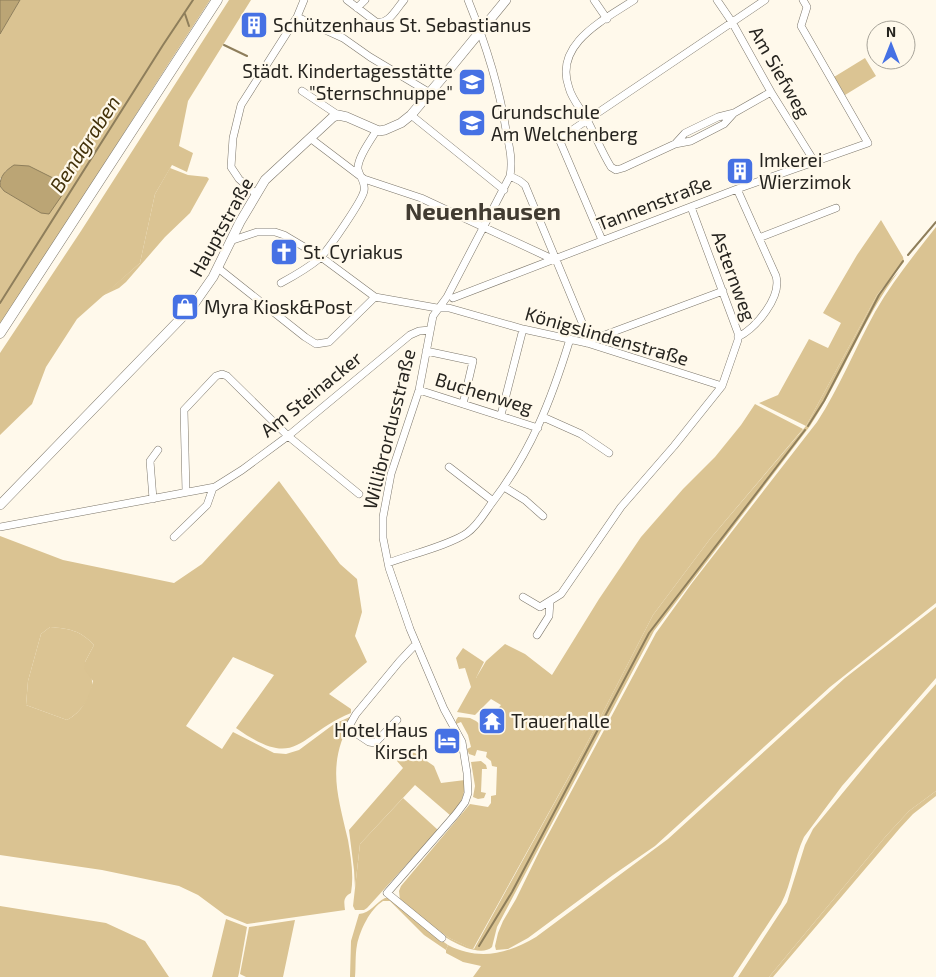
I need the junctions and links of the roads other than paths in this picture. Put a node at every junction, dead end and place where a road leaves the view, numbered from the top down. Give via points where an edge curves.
1 (217, 0) edge
2 (304, 0) edge
3 (347, 0) edge
4 (365, 0) edge
5 (404, 0) edge
6 (468, 0) edge
7 (506, 0) edge
8 (594, 0) edge
9 (634, 0) edge
10 (717, 0) edge
11 (765, 0) edge
12 (803, 0) edge
13 (358, 8) junction
14 (297, 17) junction
15 (607, 19) junction
16 (732, 22) junction
17 (481, 32) junction
18 (302, 91) dead end
19 (771, 92) junction
20 (430, 93) junction
21 (338, 115) junction
22 (411, 115) junction
23 (587, 120) junction
24 (376, 131) junction
25 (310, 138) junction
26 (814, 161) junction
27 (510, 176) junction
28 (361, 177) junction
29 (738, 189) junction
30 (504, 190) junction
31 (256, 194) junction
32 (691, 206) junction
33 (836, 208) dead end
34 (484, 227) junction
35 (759, 238) junction
36 (602, 240) junction
37 (230, 241) junction
38 (320, 257) junction
39 (555, 259) junction
40 (218, 268) junction
41 (281, 283) dead end
42 (723, 291) junction
43 (375, 296) junction
44 (453, 298) dead end
45 (437, 308) junction
46 (523, 329) junction
47 (430, 330) junction
48 (0, 333) edge
49 (738, 337) junction
50 (570, 339) junction
51 (587, 343) junction
52 (426, 351) junction
53 (722, 386) junction
54 (419, 390) junction
55 (463, 404) junction
56 (501, 415) junction
57 (543, 417) junction
58 (538, 428) junction
59 (288, 436) junction
60 (158, 450) dead end
61 (609, 453) dead end
62 (449, 467) dead end
63 (504, 487) junction
64 (213, 488) junction
65 (186, 492) junction
66 (359, 494) dead end
67 (153, 498) junction
68 (493, 501) junction
69 (0, 505) edge
70 (543, 516) dead end
71 (0, 526) edge
72 (174, 537) dead end
73 (388, 563) junction
74 (523, 597) dead end
75 (550, 601) junction
76 (538, 635) dead end
77 (417, 645) junction
78 (397, 720) dead end
79 (442, 938) dead end

1 - 48 main road
2 - 14 street
3 - 13 street
4 - 13 street
5 - 13 street via 382,23
6 - 17 street, Willibrordusstraße
7 - 17 street
8 - 15 street
9 - 15 street
10 - 16 street, Am Siefweg
11 - 16 street
12 - 26 street, Tannenstraße via 807,7 801,26 868,143
14 - 20 street via 343,38
14 - 31 street via 242,102 234,130 230,165 239,179
15 - 23 street via 579,39 567,62 568,87
16 - 19 street, Am Siefweg
16 - 23 street
17 - 20 street
17 - 27 street, Willibrordusstraße via 502,108 511,157
18 - 21 street
19 - 23 street via 734,113 716,117 685,133 675,144 622,168 615,169 609,164
19 - 26 street, Am Siefweg
20 - 22 street
21 - 24 street
21 - 25 street, Hauptstraße
22 - 24 street via 393,127
22 - 30 street
23 - 36 street via 559,139
24 - 28 street via 360,160
25 - 28 street
25 - 31 street, Hauptstraße via 268,177
26 - 29 street, Tannenstraße
27 - 30 street, Willibrordusstraße
27 - 39 street via 525,185
28 - 34 street via 421,198
28 - 38 street via 363,194
29 - 32 street, Tannenstraße
29 - 35 street
30 - 34 street, Willibrordusstraße
31 - 37 street, Hauptstraße
32 - 36 street, Tannenstraße
32 - 42 street, Asternweg
33 - 35 street
34 - 39 street
34 - 45 street, Willibrordusstraße via 447,297
35 - 49 street via 777,285 762,317
36 - 39 street, Tannenstraße
37 - 38 street, Königslindenstraße via 257,232 272,231
37 - 40 street, Hauptstraße
38 - 41 street
38 - 43 street, Königslindenstraße
39 - 44 street, Tannenstraße
39 - 51 street via 586,332
40 - 43 street via 316,344 329,342
40 - 69 street, Hauptstraße via 186,314
42 - 49 street, Asternweg
42 - 51 street
43 - 45 street, Königslindenstraße
45 - 46 street, Königslindenstraße via 449,308
45 - 47 street, Willibrordusstraße
46 - 50 street, Königslindenstraße
46 - 56 street
47 - 52 street, Willibrordusstraße
47 - 59 street, Am Steinacker via 412,333
49 - 53 street, Asternweg
50 - 51 street, Königslindenstraße
50 - 57 street
51 - 53 street, Königslindenstraße
52 - 54 street, Willibrordusstraße
52 - 55 street via 473,361
53 - 75 street via 621,508 560,594
54 - 55 street, Buchenweg
54 - 73 street, Willibrordusstraße via 386,497 383,532
55 - 56 street, Buchenweg
56 - 58 street, Buchenweg
57 - 58 street
57 - 61 street via 581,434
58 - 63 street
59 - 64 street, Am Steinacker
59 - 65 street via 227,376 216,376 184,410
59 - 66 street
60 - 67 street via 150,461
62 - 68 street
63 - 68 street
63 - 70 street
64 - 65 street, Am Steinacker
64 - 72 street via 207,504
65 - 67 street, Am Steinacker
67 - 71 street, Am Steinacker
68 - 73 street via 464,535
73 - 77 street, Willibrordusstraße
74 - 75 street via 540,607
75 - 76 street via 549,616
77 - 78 street via 356,714 348,728 375,743
77 - 79 street, Willibrordusstraße via 462,742 468,793 456,814 387,893

